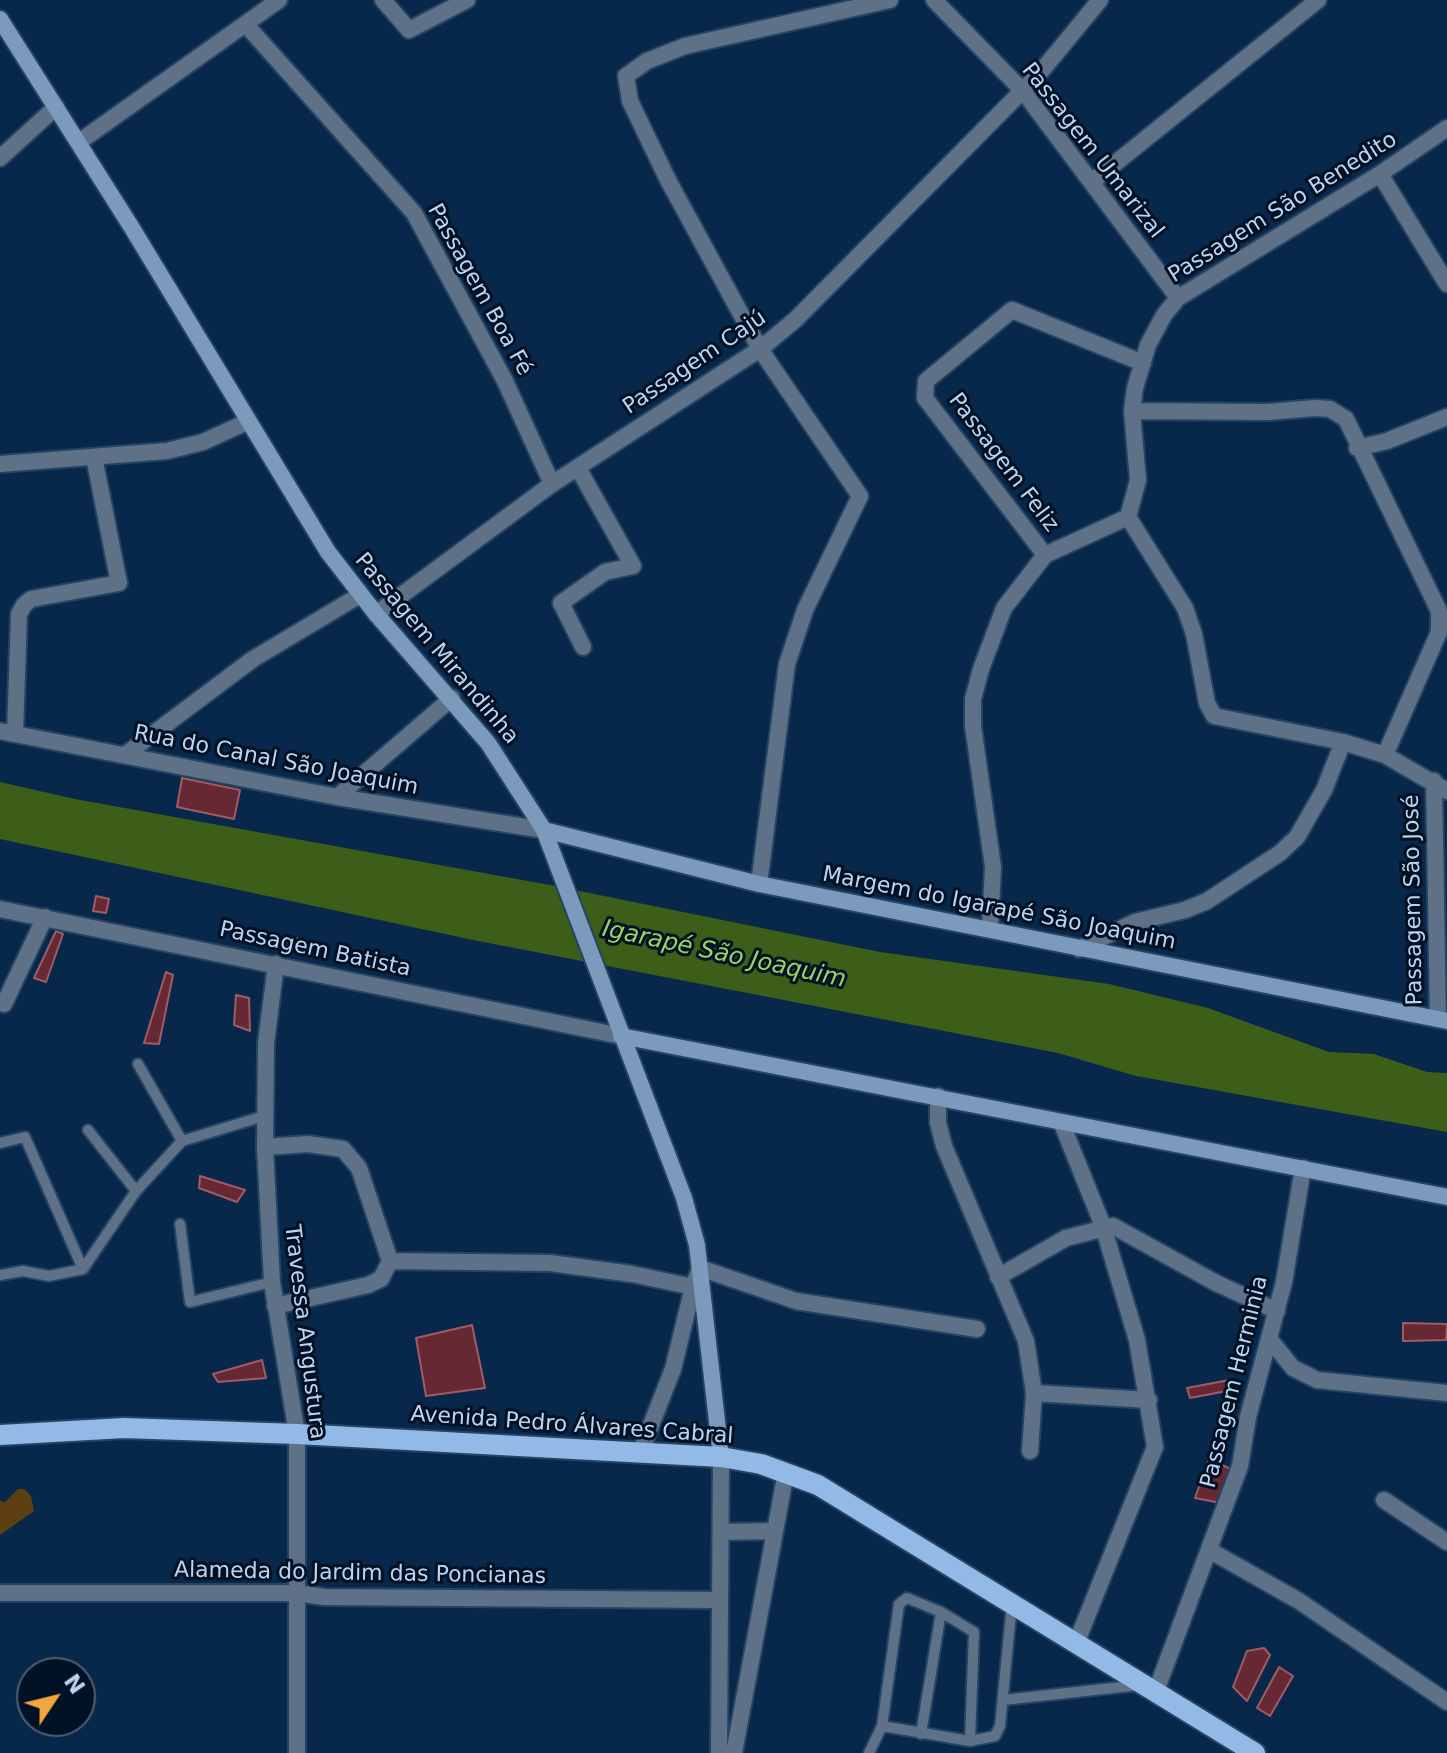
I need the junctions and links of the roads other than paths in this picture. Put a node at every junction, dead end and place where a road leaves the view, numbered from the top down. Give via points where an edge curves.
1 (279, 0) edge
2 (383, 0) edge
3 (467, 0) edge
4 (890, 0) edge
5 (934, 0) edge
6 (1100, 0) edge
7 (1318, 0) edge
8 (0, 19) edge
9 (247, 26) junction
10 (1023, 91) junction
11 (56, 107) junction
12 (1447, 128) edge
13 (79, 142) junction
14 (0, 158) edge
15 (1380, 174) junction
16 (1092, 182) junction
17 (1447, 284) edge
18 (1178, 298) junction
19 (760, 349) junction
20 (1143, 363) junction
21 (1132, 411) junction
22 (1447, 417) edge
23 (247, 422) junction
24 (1357, 448) junction
25 (94, 457) junction
26 (0, 464) edge
27 (578, 468) junction
28 (552, 484) junction
29 (1128, 517) junction
30 (1045, 555) junction
31 (360, 595) junction
32 (376, 614) junction
33 (583, 647) dead end
34 (452, 698) junction
35 (8, 732) edge
36 (1343, 742) junction
37 (125, 755) junction
38 (1385, 755) junction
39 (1441, 786) edge
40 (337, 797) junction
41 (547, 837) junction
42 (759, 884) junction
43 (0, 909) edge
44 (45, 917) junction
45 (990, 928) junction
46 (1079, 949) junction
47 (276, 964) junction
48 (4, 1004) dead end
49 (1443, 1020) edge
50 (621, 1036) junction
51 (138, 1064) dead end
52 (938, 1096) junction
53 (264, 1116) junction
54 (1062, 1124) junction
55 (88, 1130) dead end
56 (182, 1141) junction
57 (0, 1143) edge
58 (265, 1147) junction
59 (1303, 1168) junction
60 (136, 1191) junction
61 (1447, 1197) edge
62 (180, 1224) dead end
63 (1103, 1226) junction
64 (390, 1261) junction
65 (700, 1268) junction
66 (83, 1269) junction
67 (0, 1275) edge
68 (998, 1277) junction
69 (272, 1282) junction
70 (693, 1287) junction
71 (275, 1306) junction
72 (1277, 1311) junction
73 (977, 1329) dead end
74 (1271, 1341) junction
75 (1034, 1393) junction
76 (1447, 1393) edge
77 (1149, 1400) junction
78 (297, 1434) junction
79 (0, 1435) edge
80 (1030, 1451) dead end
81 (640, 1453) junction
82 (721, 1457) junction
83 (786, 1472) junction
84 (1384, 1500) dead end
85 (774, 1531) junction
86 (721, 1532) junction
87 (1447, 1542) edge
88 (1209, 1550) junction
89 (0, 1593) edge
90 (297, 1593) junction
91 (719, 1600) junction
92 (1012, 1603) junction
93 (941, 1612) junction
94 (1077, 1641) junction
95 (1151, 1687) junction
96 (1003, 1700) junction
97 (1447, 1702) edge
98 (882, 1726) junction
99 (921, 1734) junction
100 (970, 1741) junction
101 (297, 1753) edge
102 (719, 1753) edge
103 (734, 1753) edge
104 (869, 1753) edge
105 (1255, 1753) edge

1 - 9 street
2 - 3 street via 409,30
4 - 19 street via 685,46 626,76 625,85 668,180
5 - 10 street, Passagem Umarizal
6 - 10 street, Passagem Cajú
7 - 16 street
8 - 11 street, Passagem Mirandinha
9 - 13 street
9 - 28 street, Passagem Boa Fé via 414,213 505,381
10 - 16 street, Passagem Umarizal
10 - 19 street, Passagem Cajú via 835,283
11 - 13 street, Passagem Mirandinha
11 - 14 street
12 - 15 street, Passagem São Benedito
13 - 23 street, Passagem Mirandinha
15 - 17 street
15 - 18 street, Passagem São Benedito
16 - 18 street, Passagem Umarizal
18 - 20 street, Passagem São Benedito via 1164,315
19 - 27 street, Passagem Cajú
19 - 42 street via 857,490 859,503 805,610 787,664
20 - 21 street, Passagem São Benedito
20 - 30 street, Passagem Feliz via 1012,310 926,381 925,398
21 - 24 street via 1330,409 1346,419
21 - 29 street, Passagem São Benedito via 1138,480
22 - 24 street
23 - 25 street via 186,447
23 - 31 street, Passagem Mirandinha
24 - 38 street via 1439,611 1439,632
25 - 26 street
25 - 35 street via 117,584 31,599 24,605
27 - 28 street, Passagem Cajú
27 - 33 street via 633,566 605,572 561,603
28 - 32 street, Passagem Cajú
29 - 30 street
29 - 36 street via 1185,608 1214,716
30 - 45 street via 1004,608 973,699 977,772 993,867
31 - 32 street, Passagem Mirandinha
31 - 37 street via 253,659
32 - 34 street, Passagem Mirandinha
34 - 40 street
34 - 41 street, Passagem Mirandinha via 504,765
35 - 37 street, Rua do Canal São Joaquim
36 - 38 street
36 - 46 street via 1309,817 1280,853 1207,901 1135,922
37 - 40 street, Rua do Canal São Joaquim
38 - 39 street
39 - 49 street, Passagem São José
40 - 41 street, Rua do Canal São Joaquim
41 - 42 street, Margem do Igarapé São Joaquim
41 - 50 street, Passagem Mirandinha
42 - 45 street, Margem do Igarapé São Joaquim
43 - 44 street, Passagem Batista
44 - 47 street, Passagem Batista
44 - 48 street
45 - 46 street, Margem do Igarapé São Joaquim
46 - 49 street, Margem do Igarapé São Joaquim
47 - 50 street, Passagem Batista
47 - 53 street, Travessa Angustura
50 - 52 street
50 - 65 street, Passagem Mirandinha via 684,1198
51 - 56 lane
52 - 54 street
52 - 68 street via 944,1146
53 - 56 lane
53 - 58 street, Travessa Angustura
54 - 59 street
54 - 63 street
55 - 60 lane
56 - 60 lane
57 - 66 lane via 25,1137
58 - 64 street via 308,1144 343,1149 359,1168
58 - 69 street, Travessa Angustura
59 - 61 street
59 - 72 street, Passagem Herminia
60 - 66 lane
62 - 69 lane via 190,1302
63 - 68 street via 1066,1238
63 - 72 street via 1127,1231
63 - 77 street
64 - 70 street via 550,1263
64 - 71 street via 381,1279 368,1285
65 - 70 street
65 - 73 street via 796,1301
65 - 82 street, Passagem Mirandinha
66 - 67 lane via 49,1276 23,1271
68 - 75 street via 1026,1341
69 - 71 street, Travessa Angustura
70 - 81 street via 673,1369
71 - 78 street, Travessa Angustura
72 - 74 street, Passagem Herminia
74 - 76 street via 1293,1368 1317,1380
74 - 88 street, Passagem Herminia via 1248,1417 1240,1466
75 - 77 street
75 - 80 street
77 - 94 street via 1153,1460
78 - 79 main road, Avenida Pedro Álvares Cabral via 124,1428
78 - 81 main road, Avenida Pedro Álvares Cabral
78 - 90 street, Travessa Angustura
81 - 82 main road, Avenida Pedro Álvares Cabral
82 - 83 main road, Avenida Pedro Álvares Cabral
82 - 86 street
83 - 85 street
83 - 92 main road, Avenida Pedro Álvares Cabral via 818,1485
84 - 87 street
85 - 86 street
85 - 103 street
86 - 91 street
88 - 95 street, Passagem Herminia
88 - 97 street via 1299,1601
89 - 90 street, Alameda do Jardim das Poncianas
90 - 91 street, Alameda do Jardim das Poncianas
90 - 101 street, Travessa Angustura
91 - 102 street
92 - 94 main road, Avenida Pedro Álvares Cabral
92 - 96 lane
93 - 98 lane via 907,1598 899,1604
93 - 99 lane
93 - 100 lane via 974,1632
94 - 95 main road, Avenida Pedro Álvares Cabral
95 - 96 lane
95 - 105 main road, Avenida Pedro Álvares Cabral
96 - 100 lane via 995,1736
98 - 99 lane
98 - 104 lane
99 - 100 lane

